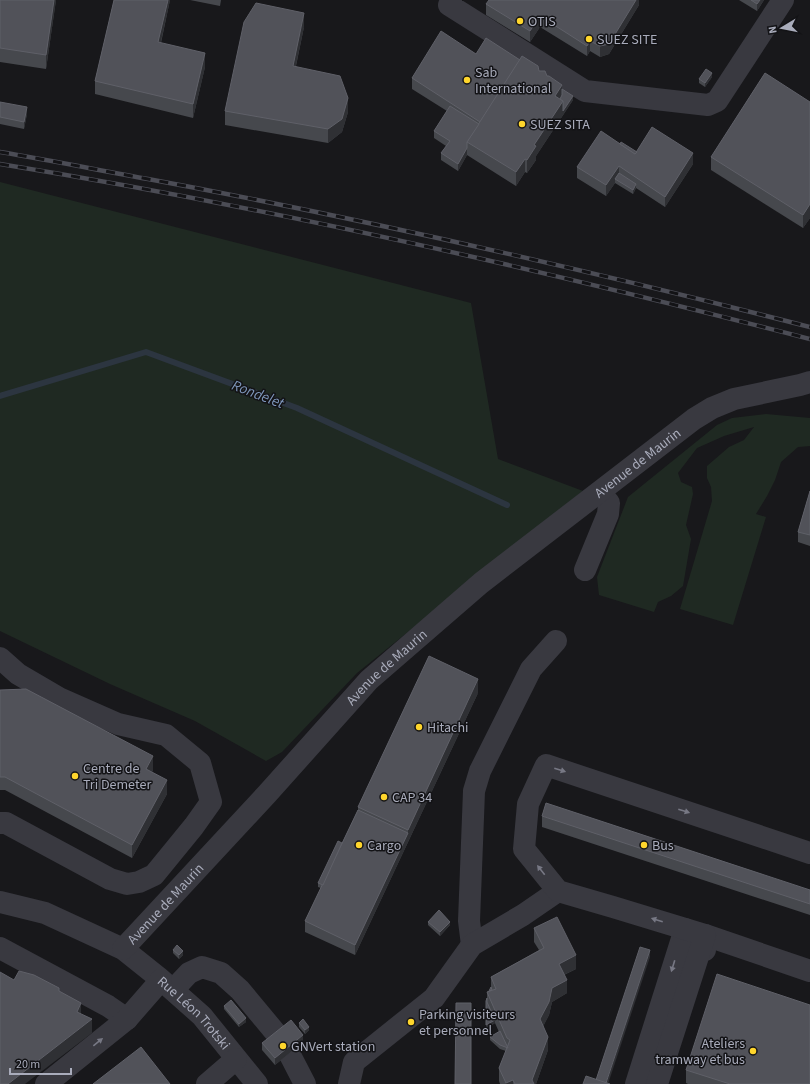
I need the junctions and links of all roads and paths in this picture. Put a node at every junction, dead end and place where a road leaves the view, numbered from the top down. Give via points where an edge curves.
1 (783, 0) edge
2 (446, 2) edge
3 (810, 382) edge
4 (600, 492) junction
5 (584, 570) dead end
6 (556, 641) dead end
7 (0, 658) edge
8 (0, 823) edge
9 (810, 853) edge
10 (558, 891) junction
11 (0, 902) edge
12 (0, 905) edge
13 (685, 929) junction
14 (705, 936) junction
15 (472, 945) junction
16 (0, 948) edge
17 (123, 949) junction
18 (810, 970) edge
19 (167, 985) junction
20 (127, 1019) junction
21 (236, 1059) junction
22 (46, 1084) edge
23 (207, 1084) edge
24 (257, 1084) edge
25 (305, 1084) edge
26 (349, 1084) edge
27 (636, 1084) edge
28 (657, 1084) edge
29 (671, 1084) edge

1 - 2 street via 717,101 708,105 585,91
3 - 4 street, Avenue de Maurin via 734,399 712,408
4 - 5 street via 609,502 608,514
4 - 17 street, Avenue de Maurin via 481,583 369,680
6 - 15 street via 531,669 480,771 474,791 469,921
7 - 8 street via 18,674 59,698 118,724 166,735 200,763 211,802 154,875 127,884 110,879 6,823
10 -> 9 street via 524,849 528,804 546,765
13 -> 10 street
10 - 15 street
11 - 12 street
11 - 17 street, Avenue de Maurin via 45,913
13 - 14 street
13 -> 27 street
14 - 18 street
14 - 28 street
14 - 29 street via 703,984
15 - 26 street via 434,998 354,1062
16 - 20 street via 108,1006
17 - 19 street, Rue Léon Trotski
19 - 20 street
19 - 21 street, Rue Léon Trotski via 202,1016
19 - 25 street via 202,967 221,973 240,990 284,1045
22 -> 20 street
21 - 23 street
21 - 24 street, Rue Léon Trotski

